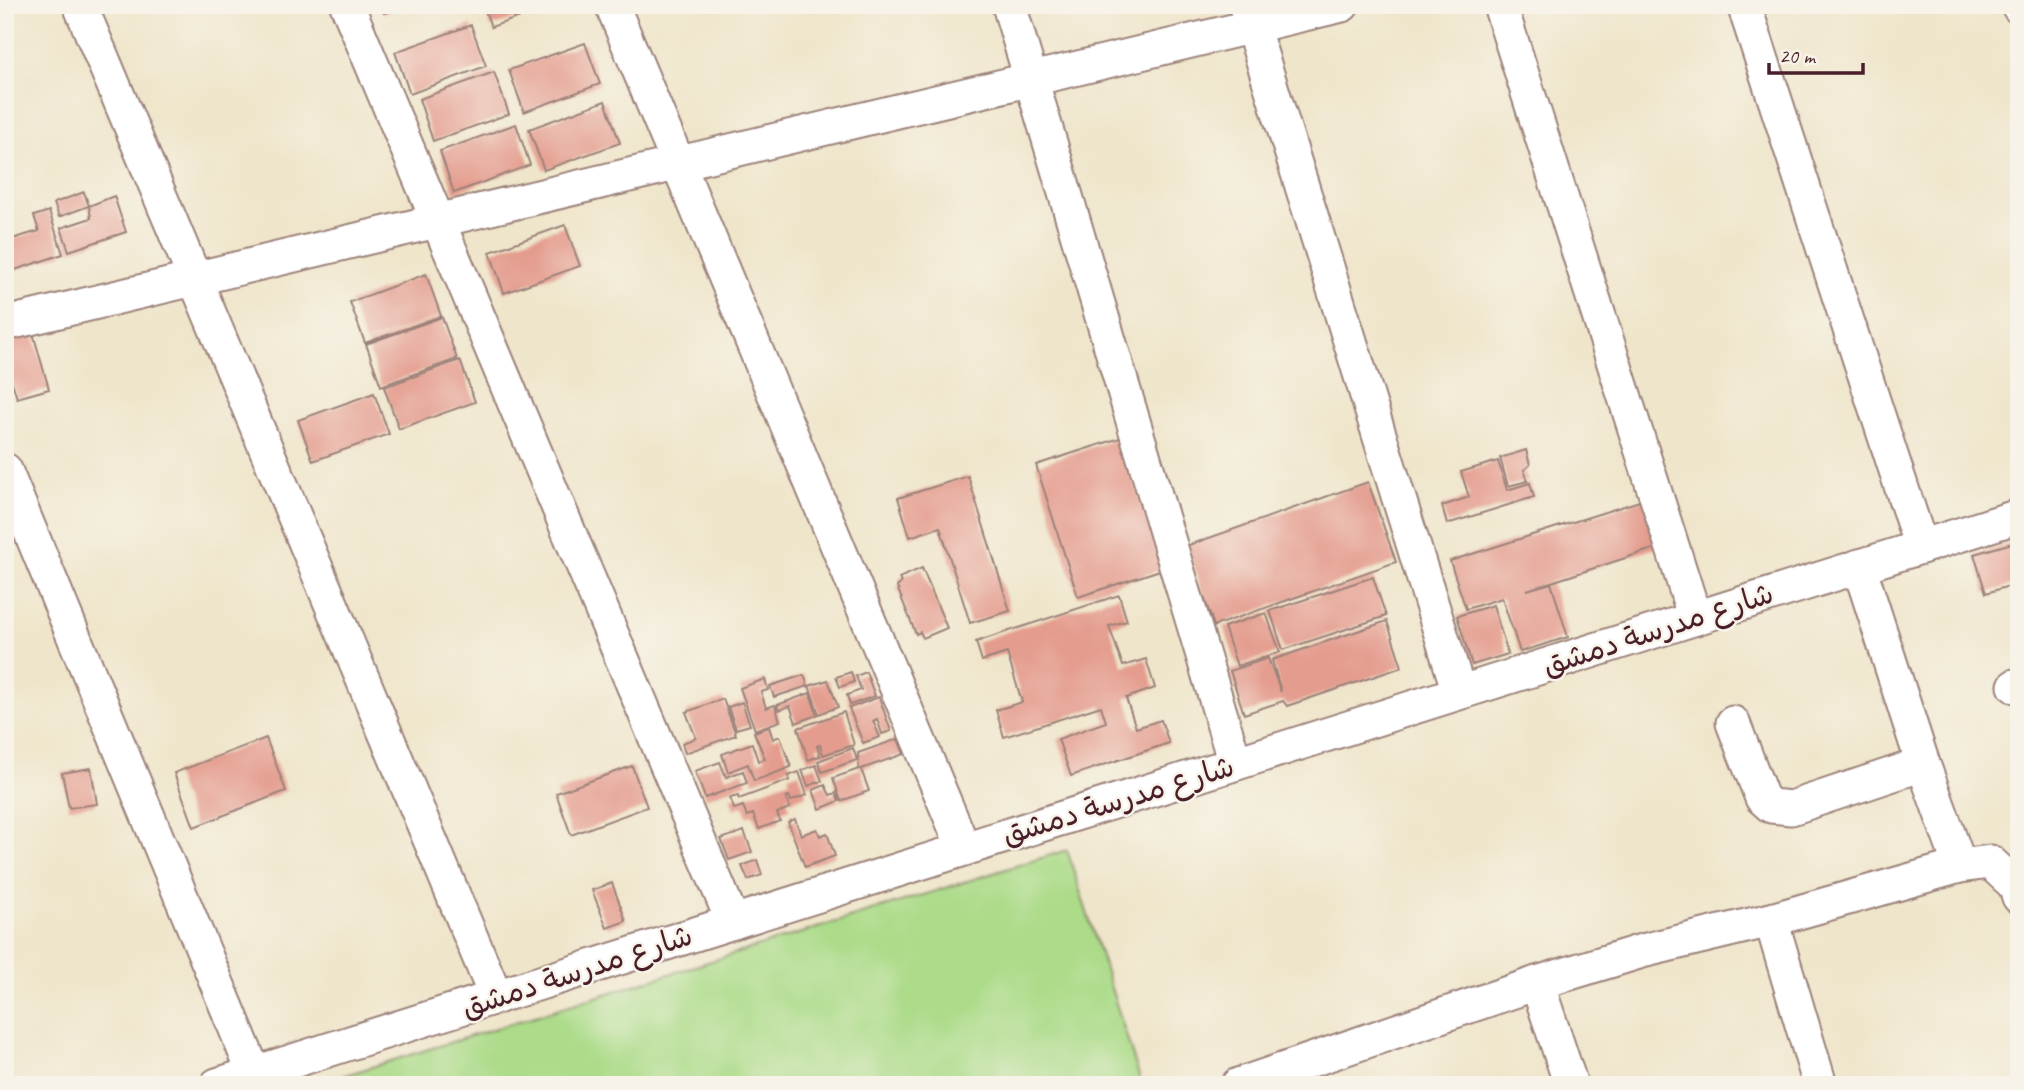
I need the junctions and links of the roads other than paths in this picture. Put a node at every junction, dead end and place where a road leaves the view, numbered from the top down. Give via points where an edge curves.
1 (80, 5) edge
2 (347, 5) edge
3 (612, 5) edge
4 (1009, 5) edge
5 (1342, 5) edge
6 (1500, 5) edge
7 (1744, 5) edge
8 (1249, 16) edge
9 (1031, 79) junction
10 (677, 164) junction
11 (437, 221) junction
12 (196, 278) junction
13 (5, 324) edge
14 (5, 470) edge
15 (2019, 516) edge
16 (1920, 547) junction
17 (1859, 566) junction
18 (1695, 618) junction
19 (1459, 692) junction
20 (1733, 723) dead end
21 (1235, 763) junction
22 (1923, 764) junction
23 (964, 849) junction
24 (1960, 866) junction
25 (2019, 897) edge
26 (1771, 920) junction
27 (733, 922) junction
28 (1537, 983) junction
29 (495, 997) junction
30 (254, 1073) junction
31 (1306, 1075) edge
32 (217, 1085) edge
33 (1238, 1085) edge
34 (1571, 1085) edge
35 (1820, 1085) edge

1 - 12 street
2 - 11 street
3 - 10 street
4 - 9 street
5 - 8 street
6 - 18 street
7 - 16 street
8 - 9 street
8 - 19 street
9 - 10 street
9 - 21 street
10 - 11 street
10 - 23 street
11 - 12 street
11 - 27 street
12 - 13 street
12 - 29 street
14 - 30 street
15 - 16 street, شارع مدرسة دمشق
16 - 17 street, شارع مدرسة دمشق
17 - 18 street, شارع مدرسة دمشق
17 - 22 street
18 - 19 street, شارع مدرسة دمشق
19 - 21 street, شارع مدرسة دمشق
20 - 22 street via 1762,798 1771,806 1791,808
21 - 23 street, شارع مدرسة دمشق
22 - 24 street
23 - 27 street, شارع مدرسة دمشق
24 - 25 street via 1990,862 2015,885
24 - 26 street
26 - 28 street via 1642,951
26 - 35 street
27 - 29 street, شارع مدرسة دمشق
28 - 31 street
28 - 34 street
29 - 30 street, شارع مدرسة دمشق
30 - 32 street, شارع مدرسة دمشق
31 - 33 street

